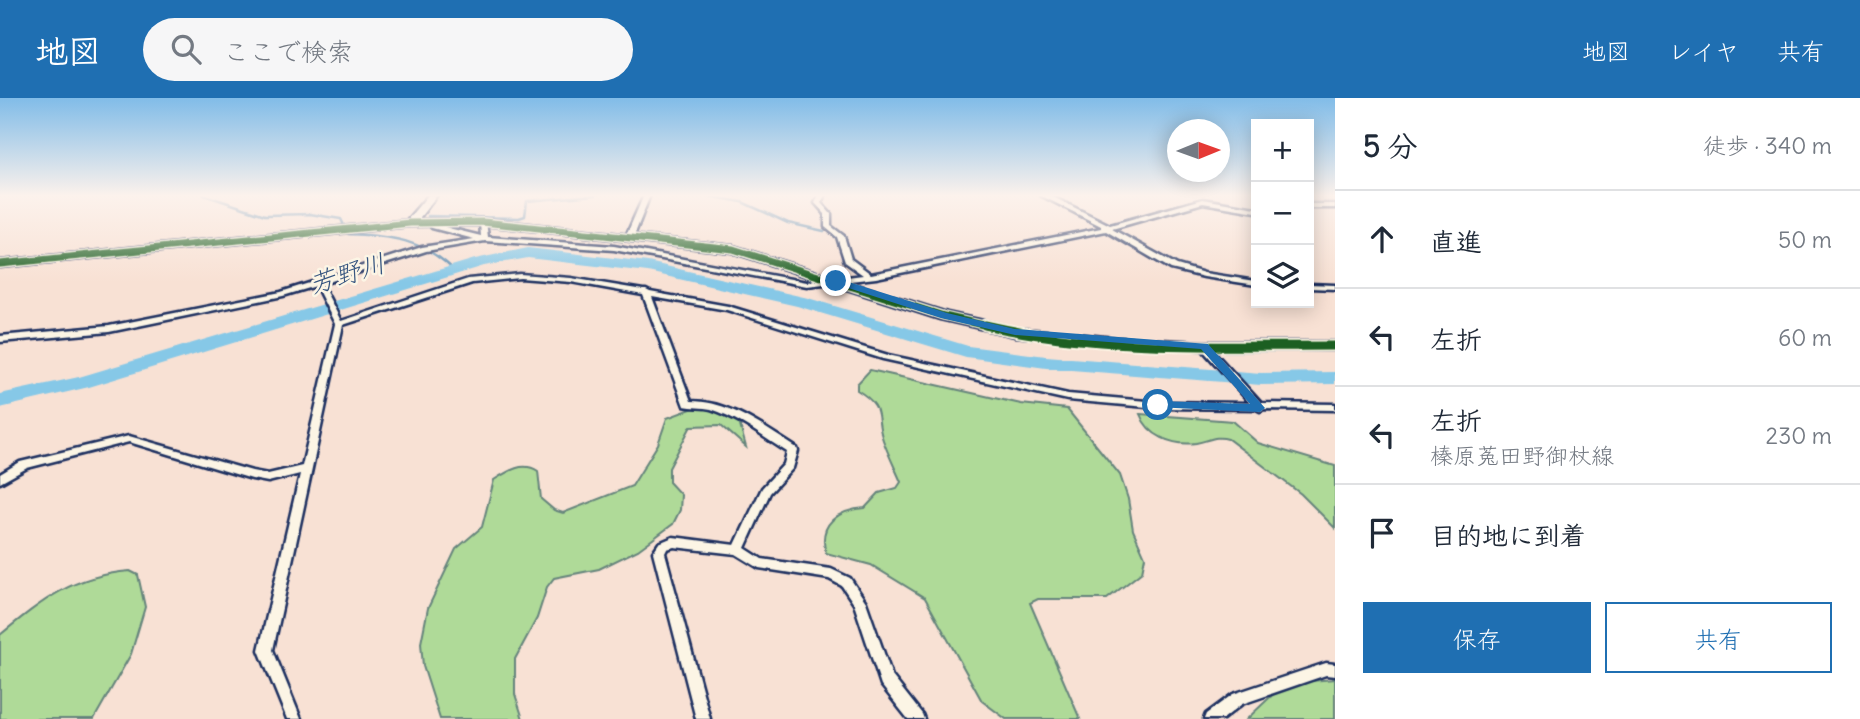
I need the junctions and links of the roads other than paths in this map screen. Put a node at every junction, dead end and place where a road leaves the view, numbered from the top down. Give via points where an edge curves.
1 (400, 224) edge
2 (431, 224) edge
3 (482, 224) edge
4 (503, 224) edge
5 (635, 224) edge
6 (828, 224) edge
7 (1100, 224) edge
8 (1116, 224) edge
9 (1106, 227) junction
10 (630, 236) junction
11 (485, 239) junction
12 (0, 264) edge
13 (869, 276) junction
14 (836, 281) junction
15 (1251, 282) edge
16 (320, 286) junction
17 (1314, 286) edge
18 (1335, 287) edge
19 (646, 292) junction
20 (338, 322) junction
21 (0, 339) edge
22 (1335, 346) edge
23 (1207, 349) junction
24 (1258, 406) junction
25 (1335, 407) edge
26 (307, 469) junction
27 (0, 479) edge
28 (738, 550) junction
29 (1335, 670) edge
30 (294, 719) edge
31 (703, 719) edge
32 (917, 719) edge
33 (1211, 719) edge

1 - 12 main road
2 - 11 street
3 - 11 street
4 - 10 main road
5 - 10 street
6 - 13 street via 840,236 848,260
7 - 9 street
8 - 9 street
9 - 13 street
9 - 15 street via 1174,267
10 - 14 main road via 733,249
11 - 14 street via 614,248 807,284
11 - 16 street via 425,249
13 - 14 street
14 - 23 main road via 956,319 1015,332
16 - 20 street
16 - 21 street via 109,329
17 - 18 street
19 - 20 street via 571,280 494,278 432,291
19 - 24 street via 728,308 886,357 1068,397
19 - 28 street via 687,404 701,402 747,422 793,451 789,465 766,491
20 - 26 street
22 - 23 main road
23 - 24 street
24 - 25 street
26 - 27 street via 268,478 129,439 24,465
26 - 30 street via 266,650
28 - 31 street via 673,542 659,552
28 - 32 street via 759,563 831,574 846,582 860,602 886,680
29 - 33 street via 1238,699

